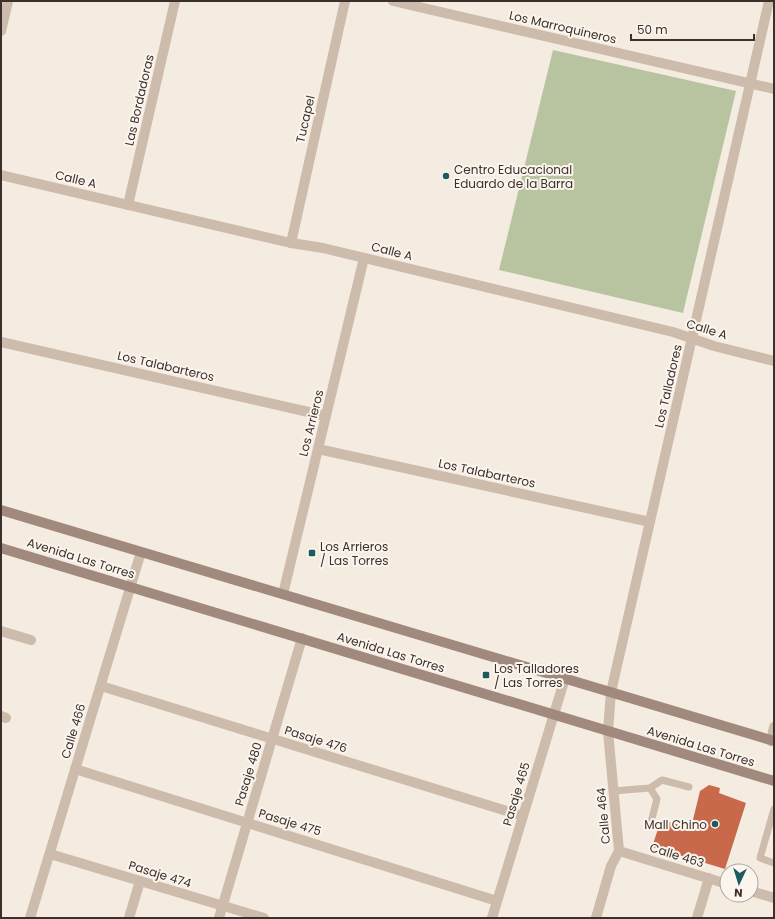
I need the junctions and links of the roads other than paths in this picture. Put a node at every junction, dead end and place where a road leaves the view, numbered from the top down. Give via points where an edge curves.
1 (8, 1) edge
2 (175, 1) edge
3 (345, 1) edge
4 (393, 1) edge
5 (769, 1) edge
6 (1, 31) edge
7 (750, 84) junction
8 (774, 89) edge
9 (1, 176) edge
10 (128, 205) junction
11 (291, 243) junction
12 (364, 258) junction
13 (692, 339) junction
14 (1, 342) edge
15 (774, 361) edge
16 (326, 416) junction
17 (318, 449) junction
18 (1, 510) edge
19 (650, 522) junction
20 (1, 548) edge
21 (141, 552) junction
22 (131, 587) junction
23 (283, 594) junction
24 (1, 632) edge
25 (302, 638) junction
26 (31, 640) dead end
27 (565, 678) junction
28 (101, 686) junction
29 (612, 692) junction
30 (553, 714) junction
31 (774, 727) edge
32 (608, 731) junction
33 (272, 739) junction
34 (772, 741) edge
35 (76, 769) junction
36 (774, 781) edge
37 (689, 787) dead end
38 (650, 788) junction
39 (614, 791) junction
40 (774, 809) edge
41 (523, 816) junction
42 (247, 822) junction
43 (772, 822) edge
44 (650, 826) dead end
45 (619, 851) junction
46 (50, 854) junction
47 (774, 863) edge
48 (709, 878) junction
49 (140, 881) junction
50 (719, 881) edge
51 (759, 893) edge
52 (774, 898) edge
53 (497, 901) junction
54 (222, 906) junction
55 (30, 918) edge
56 (129, 918) edge
57 (219, 918) edge
58 (264, 918) edge
59 (492, 918) edge
60 (596, 918) edge
61 (697, 918) edge

1 - 6 street
2 - 10 street, Las Bordadoras
3 - 11 street, Tucapel
4 - 7 street, Los Marroquineros
5 - 7 street, Los Talladores
7 - 8 street, Los Marroquineros
7 - 13 street, Los Talladores
9 - 10 street, Calle A
10 - 11 street, Calle A
11 - 12 street, Calle A
12 - 13 street, Calle A via 672,332
12 - 16 street, Los Arrieros
13 - 15 street, Calle A
13 - 19 street, Los Talladores
14 - 16 street, Los Talabarteros
16 - 17 street, Los Arrieros
17 - 19 street, Los Talabarteros
17 - 23 street, Los Arrieros
18 - 21 main road, Avenida Las Torres
19 - 29 street, Los Talladores
20 - 22 main road, Avenida Las Torres
21 - 22 street, Calle 466
21 - 23 main road, Avenida Las Torres
22 - 25 main road, Avenida Las Torres
22 - 28 street, Calle 466
23 - 27 main road, Avenida Las Torres
24 - 26 street
25 - 30 main road, Avenida Las Torres
25 - 33 street, Pasaje 480
27 - 29 main road, Avenida Las Torres
27 - 30 street, Pasaje 465
28 - 33 street, Pasaje 476
28 - 35 street, Calle 466
29 - 32 street, Los Talladores
29 - 34 main road, Avenida Las Torres
30 - 32 main road, Avenida Las Torres
30 - 41 street, Pasaje 465
31 - 34 street
32 - 36 main road, Avenida Las Torres
32 - 39 street, Calle 464
33 - 41 street, Pasaje 476
33 - 42 street, Pasaje 480
35 - 42 street, Pasaje 475
35 - 46 street, Calle 466
37 - 38 lane via 662,780
38 - 39 lane
38 - 44 lane via 658,799
39 - 45 street, Calle 464
40 - 43 lane
41 - 53 street, Pasaje 465
42 - 53 street, Pasaje 475
42 - 54 street, Pasaje 480
43 - 47 lane via 760,858
45 - 48 street, Calle 463
45 - 60 street, Calle 464 via 611,866
46 - 49 street, Pasaje 474
46 - 55 street, Calle 466
48 - 50 street, Calle 463
48 - 61 street
49 - 54 street, Pasaje 474
49 - 56 street
51 - 52 street
53 - 59 street, Pasaje 465
54 - 57 street, Pasaje 480
54 - 58 street, Pasaje 474

